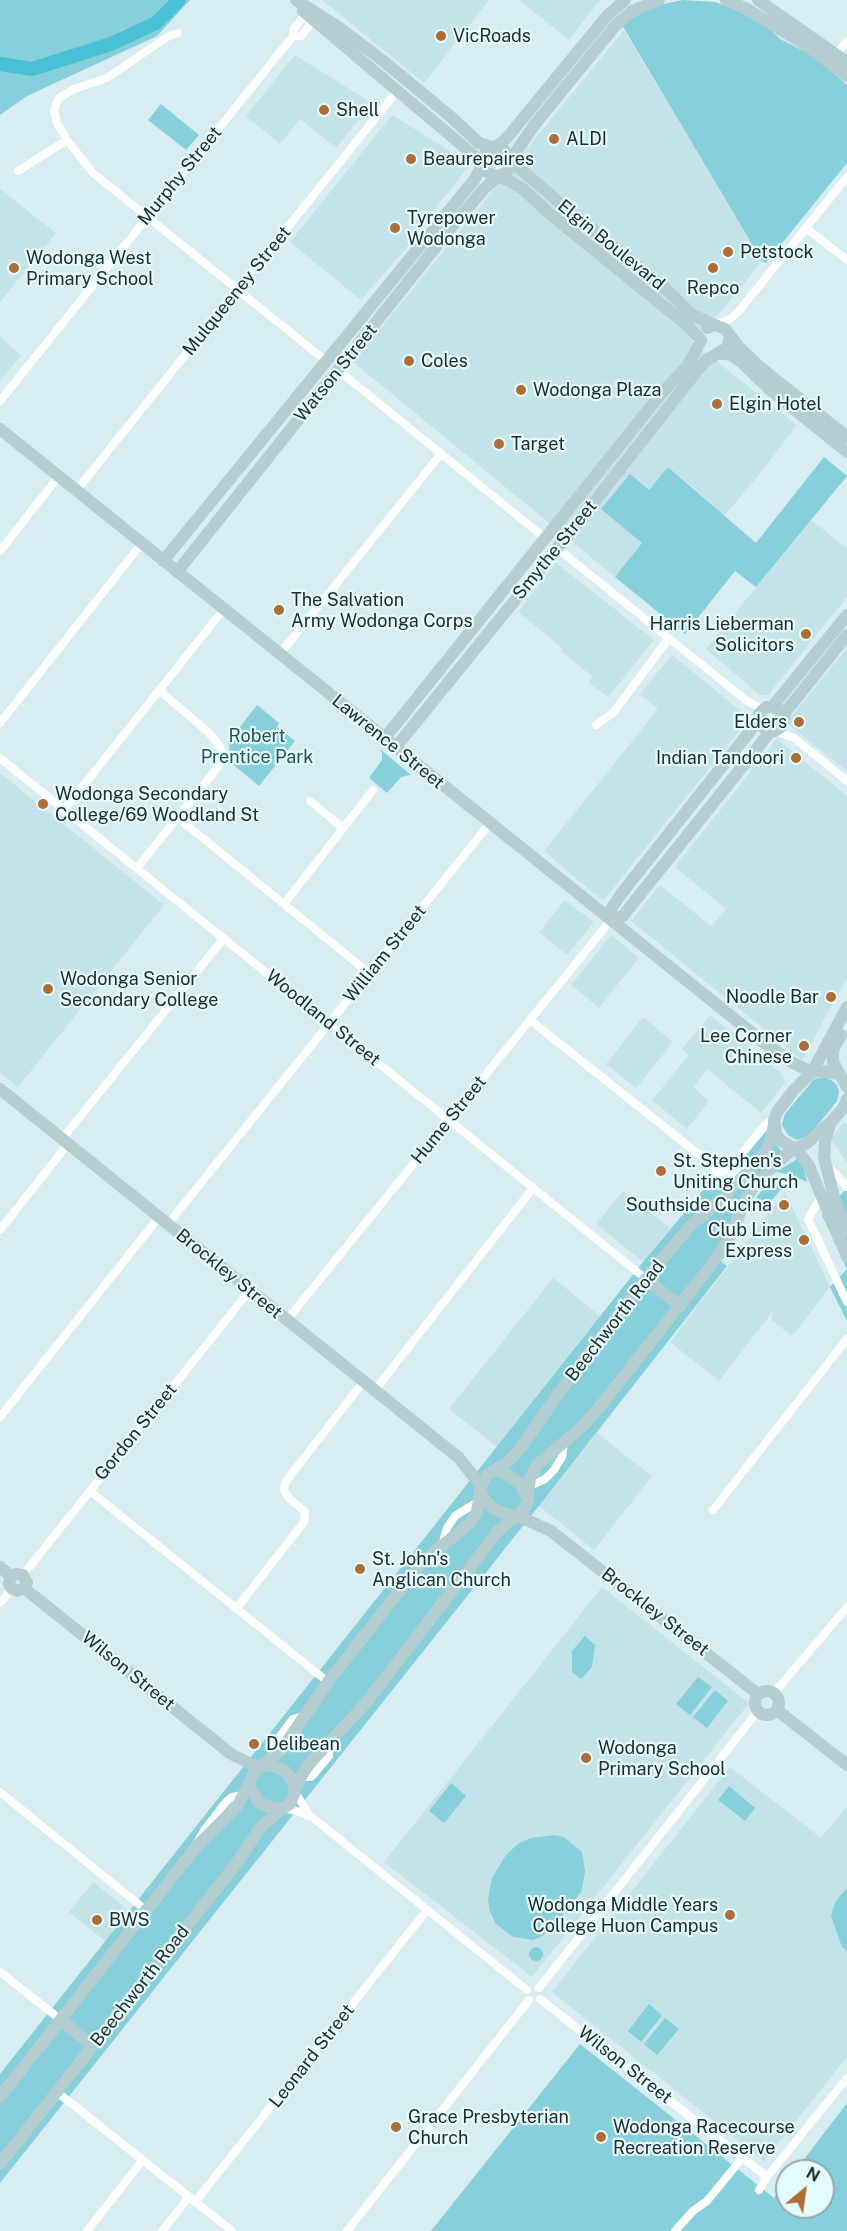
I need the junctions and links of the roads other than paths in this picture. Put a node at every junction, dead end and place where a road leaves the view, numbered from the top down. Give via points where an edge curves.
1 (289, 0) edge
2 (296, 0) edge
3 (625, 0) edge
4 (659, 0) edge
5 (726, 0) edge
6 (758, 0) edge
7 (311, 14) junction
8 (607, 16) junction
9 (615, 26) junction
10 (333, 30) junction
11 (178, 33) dead end
12 (847, 41) edge
13 (833, 58) junction
14 (382, 60) junction
15 (847, 62) edge
16 (567, 63) junction
17 (578, 70) junction
18 (376, 74) junction
19 (847, 76) edge
20 (397, 91) junction
21 (67, 140) junction
22 (493, 149) junction
23 (511, 160) junction
24 (483, 164) junction
25 (18, 171) dead end
26 (499, 176) junction
27 (847, 177) edge
28 (448, 211) junction
29 (147, 217) junction
30 (458, 219) junction
31 (806, 228) junction
32 (417, 248) junction
33 (428, 257) junction
34 (847, 260) edge
35 (238, 291) junction
36 (739, 310) junction
37 (714, 325) junction
38 (730, 335) junction
39 (342, 340) junction
40 (701, 341) junction
41 (354, 350) junction
42 (717, 354) junction
43 (326, 361) junction
44 (338, 370) junction
45 (308, 383) junction
46 (320, 392) junction
47 (661, 394) junction
48 (0, 401) edge
49 (673, 403) junction
50 (0, 429) edge
51 (633, 430) junction
52 (847, 437) edge
53 (644, 439) junction
54 (847, 452) edge
55 (440, 455) junction
56 (58, 477) junction
57 (76, 491) junction
58 (565, 514) junction
59 (576, 524) junction
60 (186, 533) junction
61 (546, 539) junction
62 (142, 543) junction
63 (200, 544) junction
64 (557, 548) junction
65 (0, 551) edge
66 (163, 561) junction
67 (177, 572) junction
68 (516, 576) junction
69 (527, 585) junction
70 (223, 610) junction
71 (847, 615) edge
72 (844, 632) edge
73 (669, 638) junction
74 (279, 655) junction
75 (810, 661) junction
76 (820, 669) junction
77 (159, 690) junction
78 (418, 697) junction
79 (429, 706) junction
80 (763, 713) junction
81 (783, 717) junction
82 (0, 723) edge
83 (596, 725) dead end
84 (772, 731) junction
85 (384, 739) junction
86 (395, 748) junction
87 (0, 758) edge
88 (721, 771) junction
89 (732, 779) junction
90 (847, 781) edge
91 (373, 790) dead end
92 (310, 801) dead end
93 (64, 810) junction
94 (178, 818) junction
95 (490, 823) junction
96 (343, 828) junction
97 (663, 842) junction
98 (675, 852) junction
99 (137, 868) junction
100 (621, 894) junction
101 (284, 903) junction
102 (633, 904) junction
103 (611, 920) junction
104 (224, 938) junction
105 (369, 973) junction
106 (847, 1007) edge
107 (530, 1020) junction
108 (329, 1023) junction
109 (847, 1024) edge
110 (777, 1053) junction
111 (812, 1072) junction
112 (841, 1074) edge
113 (847, 1088) edge
114 (0, 1089) edge
115 (793, 1091) junction
116 (847, 1099) edge
117 (839, 1117) edge
118 (449, 1120) junction
119 (774, 1121) junction
120 (65, 1141) junction
121 (795, 1148) junction
122 (825, 1162) junction
123 (711, 1164) junction
124 (745, 1173) junction
125 (533, 1188) junction
126 (847, 1188) edge
127 (728, 1193) junction
128 (822, 1195) junction
129 (163, 1221) junction
130 (0, 1230) edge
131 (847, 1232) edge
132 (847, 1257) edge
133 (646, 1280) junction
134 (250, 1290) junction
135 (847, 1302) edge
136 (680, 1306) junction
137 (287, 1320) junction
138 (847, 1339) edge
139 (364, 1382) junction
140 (375, 1390) junction
141 (0, 1417) edge
142 (459, 1458) junction
143 (493, 1471) junction
144 (90, 1491) junction
145 (480, 1493) junction
146 (528, 1494) junction
147 (712, 1510) dead end
148 (516, 1516) junction
149 (551, 1531) junction
150 (0, 1568) edge
151 (18, 1582) junction
152 (0, 1604) edge
153 (847, 1607) edge
154 (236, 1609) junction
155 (328, 1682) junction
156 (774, 1693) junction
157 (758, 1694) junction
158 (777, 1710) junction
159 (758, 1711) junction
160 (231, 1754) junction
161 (847, 1765) edge
162 (260, 1766) junction
163 (250, 1781) junction
164 (295, 1791) junction
165 (0, 1792) edge
166 (282, 1808) junction
167 (313, 1818) junction
168 (427, 1910) junction
169 (147, 1911) junction
170 (0, 1972) edge
171 (539, 1988) junction
172 (528, 1990) junction
173 (540, 1999) junction
174 (530, 2000) junction
175 (61, 2020) junction
176 (92, 2046) junction
177 (847, 2078) edge
178 (57, 2092) junction
179 (0, 2097) edge
180 (743, 2157) junction
181 (142, 2161) junction
182 (0, 2164) edge
183 (767, 2176) junction
184 (759, 2190) dead end
185 (192, 2200) junction
186 (87, 2231) edge
187 (162, 2231) edge
188 (232, 2231) edge
189 (347, 2231) edge
190 (675, 2231) edge

1 - 7 main road
2 - 7 main road
3 - 8 main road
4 - 9 main road via 632,11
5 - 13 main road
6 - 13 main road
7 - 10 main road
7 - 29 street, Murphy Street via 301,19 293,36
8 - 9 main road
8 - 16 main road
9 - 17 main road
10 - 14 main road
10 - 18 main road
11 - 21 street via 107,78 59,98 54,110
12 - 13 street
13 - 15 main road
13 - 19 main road
14 - 18 main road
14 - 22 main road via 475,140
16 - 17 main road
16 - 22 main road via 506,139
17 - 23 main road via 521,141
18 - 20 main road
20 - 24 main road
20 - 35 street, Mulqueeney Street
21 - 25 street
21 - 29 street via 93,173
22 - 23 main road via 503,150
22 - 24 main road via 486,153
23 - 26 main road via 509,170
23 - 37 main road, Elgin Boulevard via 691,314
24 - 26 main road via 487,172
24 - 28 main road, Watson Street
26 - 30 main road, Watson Street
26 - 40 main road, Elgin Boulevard via 523,189
27 - 31 street
28 - 30 main road
28 - 32 main road, Watson Street
29 - 35 street
29 - 48 street, Murphy Street
30 - 33 main road, Watson Street
31 - 34 street
31 - 36 street
32 - 33 main road
32 - 39 main road, Watson Street
33 - 41 main road, Watson Street
35 - 43 street
35 - 57 street, Mulqueeney Street
36 - 37 street via 730,319
36 - 38 street
37 - 38 main road
37 - 40 main road via 705,330
38 - 42 main road via 728,346
38 - 52 main road via 760,367
39 - 41 main road
39 - 43 main road, Watson Street
40 - 42 main road via 706,350
40 - 47 main road, Smythe Street via 691,360
41 - 44 main road, Watson Street
42 - 49 main road, Smythe Street via 702,364
42 - 54 main road via 737,359
43 - 44 main road
43 - 45 main road, Watson Street
44 - 46 main road, Watson Street
44 - 55 street
45 - 46 main road
45 - 60 main road, Watson Street
46 - 63 main road, Watson Street
47 - 49 main road
47 - 51 main road, Smythe Street
49 - 53 main road, Smythe Street
50 - 56 main road, Lawrence Street
51 - 53 main road
51 - 58 main road, Smythe Street
53 - 59 main road, Smythe Street
55 - 61 street
55 - 74 street
56 - 57 main road, Lawrence Street
56 - 65 street
57 - 62 main road, Lawrence Street
58 - 59 main road
58 - 61 main road, Smythe Street
59 - 64 main road, Smythe Street
60 - 63 main road
60 - 66 main road, Watson Street
61 - 64 main road
61 - 68 main road, Smythe Street
62 - 66 main road, Lawrence Street
62 - 82 street
63 - 67 main road, Watson Street
64 - 69 main road, Smythe Street
64 - 73 street
66 - 67 main road, Lawrence Street
67 - 70 main road, Lawrence Street
68 - 69 main road
68 - 78 main road, Smythe Street
69 - 79 main road, Smythe Street
70 - 74 main road, Lawrence Street
70 - 77 street
71 - 72 main road, Hume Street
72 - 75 main road, Hume Street
72 - 76 main road, Hume Street
73 - 80 street
73 - 83 street via 613,713
74 - 85 main road, Lawrence Street
75 - 76 main road
75 - 80 main road, Hume Street
76 - 81 main road, Hume Street
77 - 93 street
77 - 94 street via 209,733 223,756
78 - 79 main road
78 - 85 main road, Smythe Street
79 - 86 main road, Smythe Street
80 - 81 main road via 780,710
80 - 84 main road via 762,728
80 - 88 main road, Hume Street
81 - 84 main road via 783,724
84 - 89 main road, Hume Street
84 - 90 street via 794,738
85 - 86 main road, Lawrence Street
86 - 95 main road, Lawrence Street
87 - 93 street, Woodland Street
88 - 89 main road
88 - 97 main road, Hume Street
89 - 98 main road, Hume Street
91 - 96 street
92 - 96 street
93 - 99 street, Woodland Street
94 - 99 street
94 - 101 street
95 - 103 main road, Lawrence Street
95 - 105 street, William Street
96 - 101 street
97 - 98 main road
97 - 100 main road, Hume Street
98 - 102 main road, Hume Street
99 - 104 street, Woodland Street
100 - 102 main road
100 - 103 main road, Hume Street via 611,909
101 - 105 street
102 - 103 main road, Hume Street via 623,916
103 - 107 street, Hume Street
103 - 110 main road, Lawrence Street
104 - 108 street, Woodland Street
104 - 120 street
105 - 108 street, William Street
106 - 111 main road, Beechworth Road
107 - 118 street, Hume Street
107 - 123 street
108 - 118 street, Woodland Street
108 - 129 street, William Street
109 - 112 main road via 833,1054
110 - 111 main road, Lawrence Street
110 - 115 main road, Lawrence Street via 794,1075
111 - 112 main road
111 - 115 main road, Beechworth Road
112 - 113 main road
114 - 120 main road, Brockley Street
115 - 119 main road, Beechworth Road
116 - 117 main road
117 - 121 main road via 811,1142
117 - 122 main road via 825,1142
118 - 125 street, Woodland Street
118 - 137 street, Hume Street
119 - 121 main road via 780,1140
119 - 124 main road, Beechworth Road via 766,1151
119 - 124 street via 765,1125 742,1153 740,1162
120 - 129 main road, Brockley Street
120 - 130 street
121 - 128 main road via 809,1166
121 - 136 main road via 753,1187 729,1240
122 - 126 street
122 - 131 main road
123 - 124 street
123 - 127 street via 723,1178
124 - 127 main road, Beechworth Road
125 - 133 street, Woodland Street
125 - 140 street
127 - 133 main road, Beechworth Road via 689,1227
128 - 132 main road
128 - 135 street via 808,1219
129 - 134 main road, Brockley Street
129 - 141 street, William Street
133 - 136 main road
133 - 143 main road, Beechworth Road via 520,1449
134 - 137 main road, Brockley Street
134 - 144 street, Gordon Street
136 - 146 main road via 594,1414 537,1465
137 - 139 main road, Brockley Street
138 - 147 street
139 - 140 main road, Brockley Street
139 - 154 street via 286,1481 284,1490 305,1512 304,1522
140 - 142 main road, Brockley Street
142 - 143 main road, Brockley Street
142 - 145 main road, Brockley Street
143 - 145 main road via 484,1478
143 - 146 main road via 514,1479
144 - 151 street, Gordon Street
144 - 154 street
145 - 148 main road via 492,1507
145 - 155 main road via 477,1512 470,1523 422,1562
146 - 148 main road via 525,1508
146 - 149 main road, Brockley Street via 534,1511
148 - 149 main road, Brockley Street
148 - 164 main road via 498,1531 366,1703 308,1765
149 - 157 main road, Brockley Street
150 - 151 main road, Wilson Street
151 - 152 street, Gordon Street
151 - 160 main road, Wilson Street
153 - 156 street
154 - 155 street
155 - 162 main road via 276,1755
156 - 157 main road via 768,1690
156 - 158 main road via 779,1703
157 - 159 main road
158 - 159 main road via 766,1715
158 - 161 main road
159 - 171 street
160 - 162 main road, Wilson Street
160 - 163 main road, Wilson Street
162 - 163 main road
162 - 164 main road via 285,1771
163 - 166 main road via 259,1803
163 - 169 main road via 234,1809 196,1847
164 - 166 main road via 291,1802
164 - 167 street
165 - 169 street
166 - 167 street
166 - 176 main road, Beechworth Road via 256,1833 236,1864
167 - 168 street
168 - 172 street
168 - 185 street, Leonard Street
169 - 175 main road
170 - 175 street
171 - 172 street via 533,1986
171 - 173 street
172 - 174 street
173 - 174 street
173 - 180 street, Wilson Street
174 - 189 street
175 - 176 main road
175 - 179 main road
176 - 178 main road, Beechworth Road
177 - 183 street
178 - 181 street
178 - 182 main road, Beechworth Road
180 - 183 street, Wilson Street
180 - 190 street via 707,2201
181 - 185 street
181 - 186 street
183 - 184 street
185 - 187 street, Leonard Street
185 - 188 street

